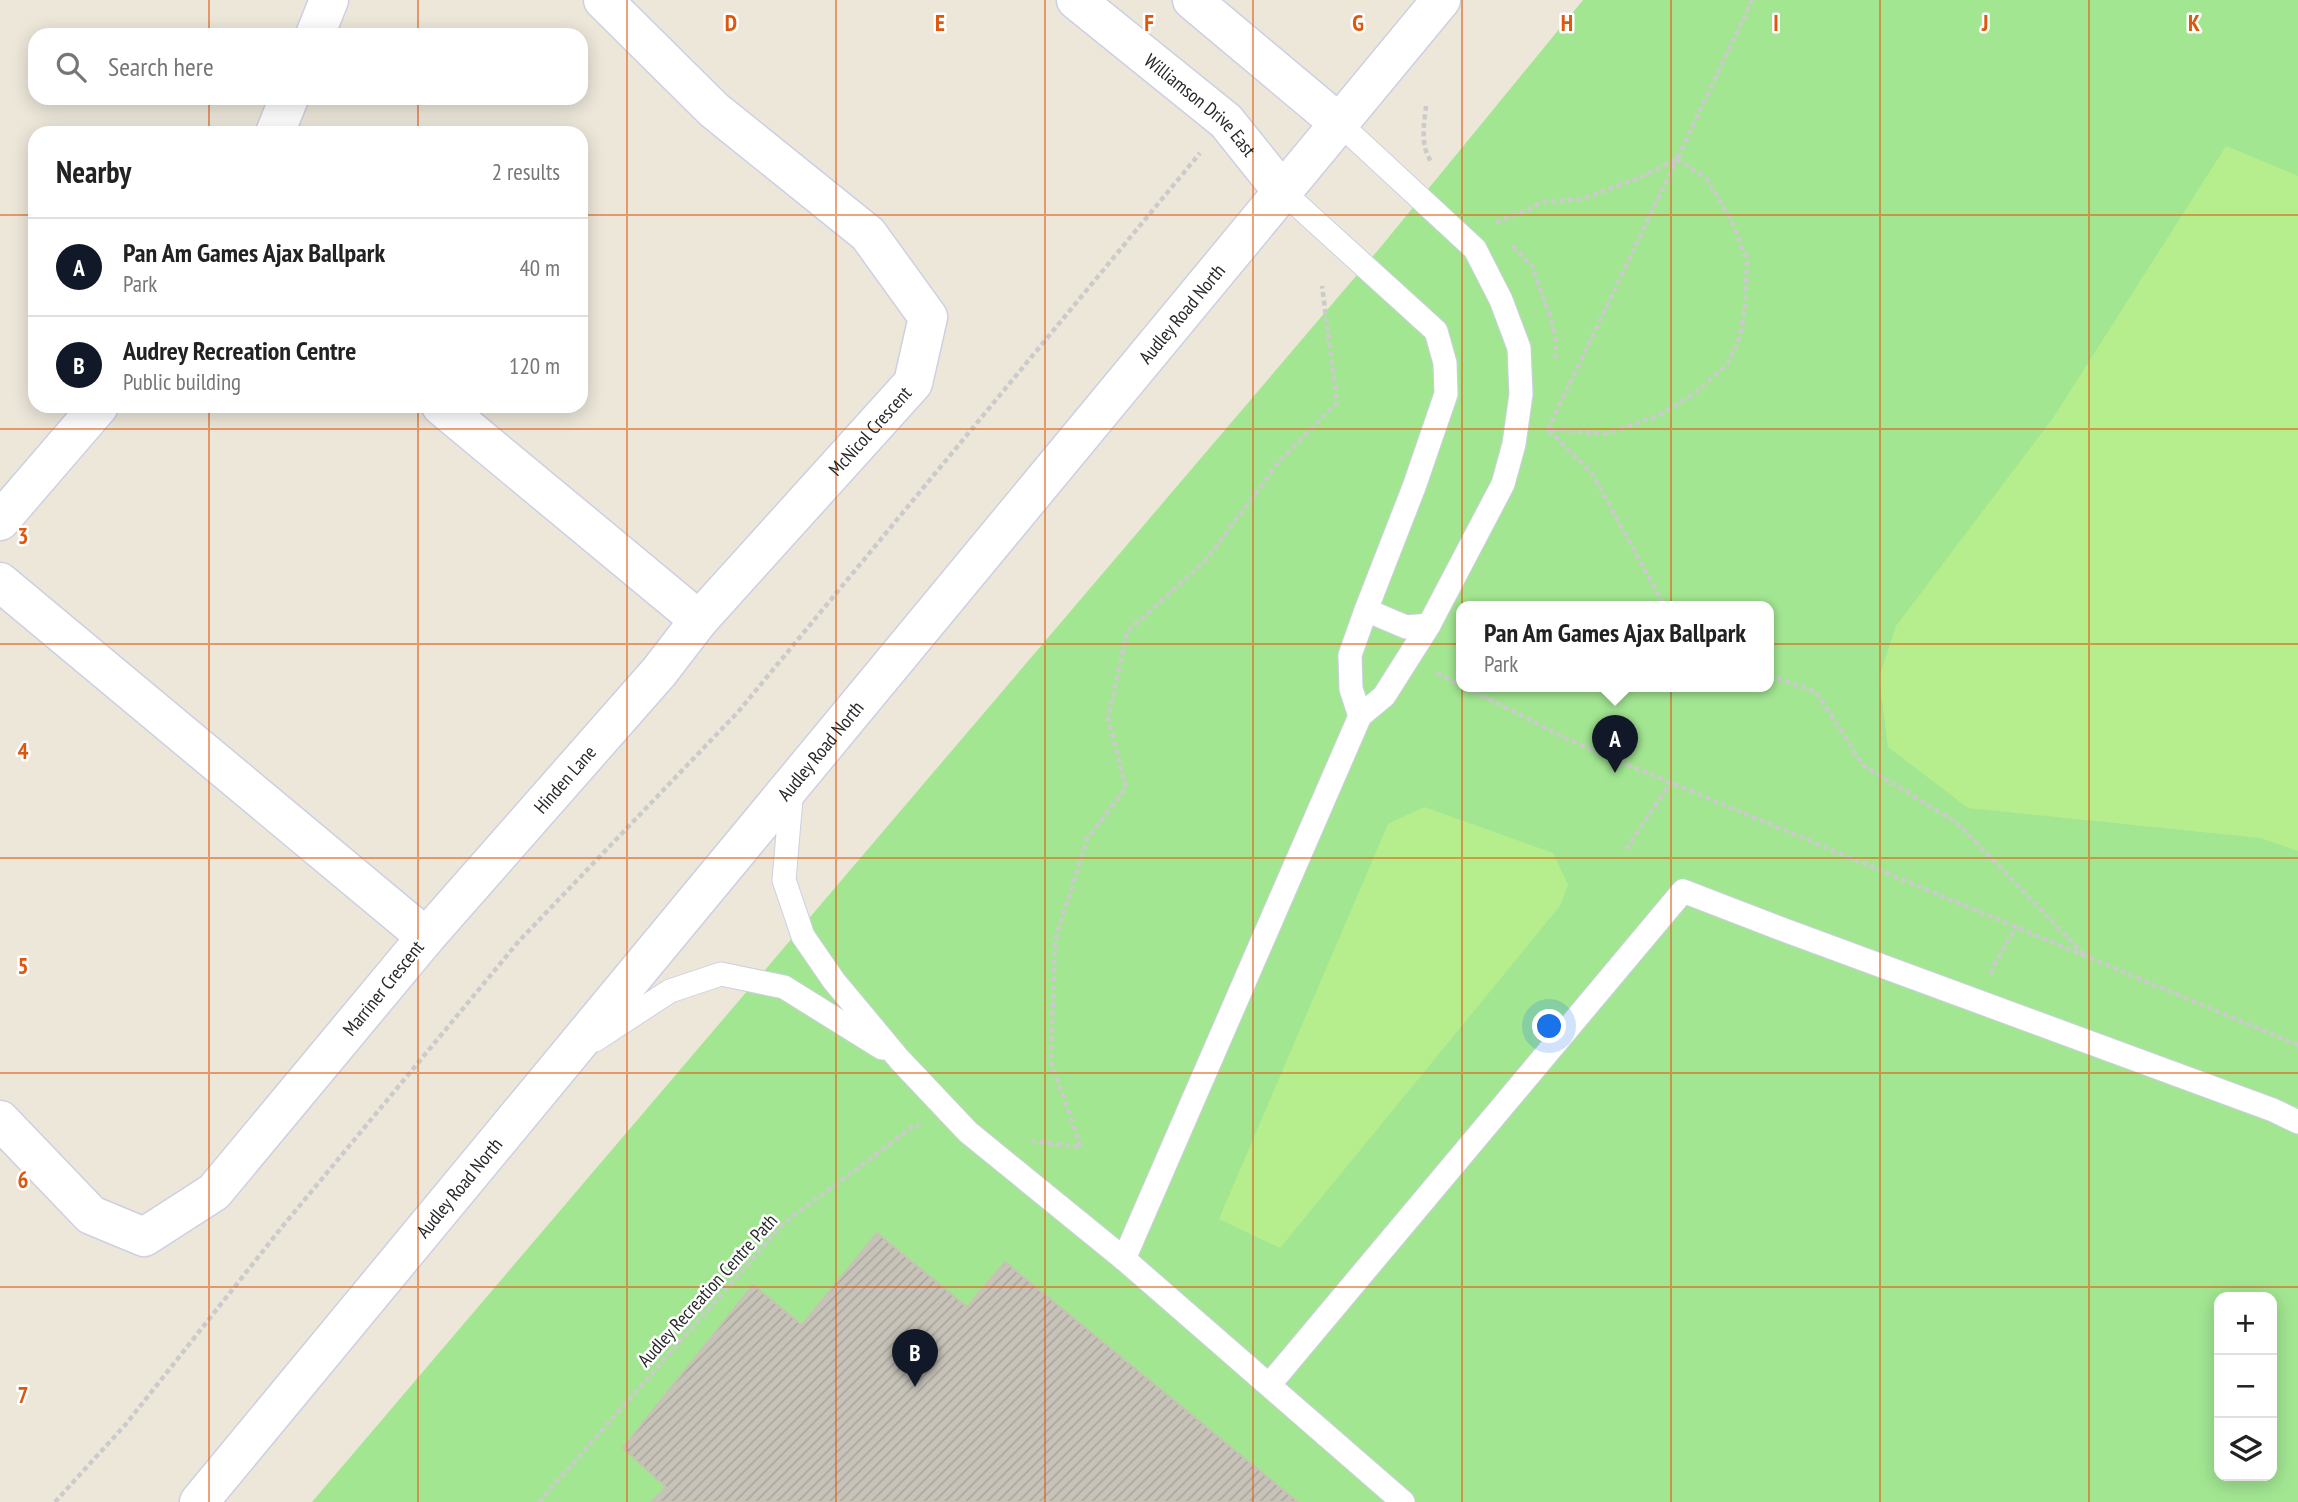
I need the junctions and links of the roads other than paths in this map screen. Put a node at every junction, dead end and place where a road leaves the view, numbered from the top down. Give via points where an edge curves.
1 (329, 0) edge
2 (603, 0) edge
3 (1076, 0) edge
4 (1192, 0) edge
5 (1441, 0) edge
6 (318, 28) edge
7 (286, 105) edge
8 (1340, 124) junction
9 (278, 126) edge
10 (1282, 191) junction
11 (93, 413) edge
12 (450, 413) edge
13 (0, 522) edge
14 (0, 582) edge
15 (1366, 610) junction
16 (699, 620) junction
17 (1429, 625) junction
18 (1360, 716) junction
19 (792, 785) junction
20 (426, 937) junction
21 (567, 1058) junction
22 (899, 1059) junction
23 (0, 1120) edge
24 (2298, 1122) edge
25 (1124, 1259) junction
26 (1269, 1385) junction
27 (200, 1502) edge
28 (1403, 1502) edge

1 - 6 street
2 - 16 street, McNicol Crescent via 714,110 867,234 928,317 914,383
3 - 10 street, Williamson Drive East via 1226,121
4 - 8 street
5 - 8 street, Audley Road North
7 - 9 street
8 - 10 street, Audley Road North
8 - 17 lane via 1475,249 1519,348 1521,394 1503,484
10 - 15 lane via 1436,331 1445,363 1446,394
10 - 19 street, Audley Road North
11 - 13 street
12 - 16 street
14 - 20 street, Marriner Crescent
15 - 17 lane via 1406,627
15 - 18 lane via 1350,655 1351,689
16 - 20 street, Hinden Lane
17 - 18 lane via 1384,696
18 - 25 lane
19 - 21 street, Audley Road North
19 - 22 lane via 784,880 803,936
20 - 23 street, Marriner Crescent via 214,1192 144,1237 91,1215
21 - 22 lane via 670,991 721,974 783,987
21 - 27 street, Audley Road North
22 - 25 lane via 968,1132
24 - 26 lane via 1683,891
25 - 26 lane
26 - 28 lane

